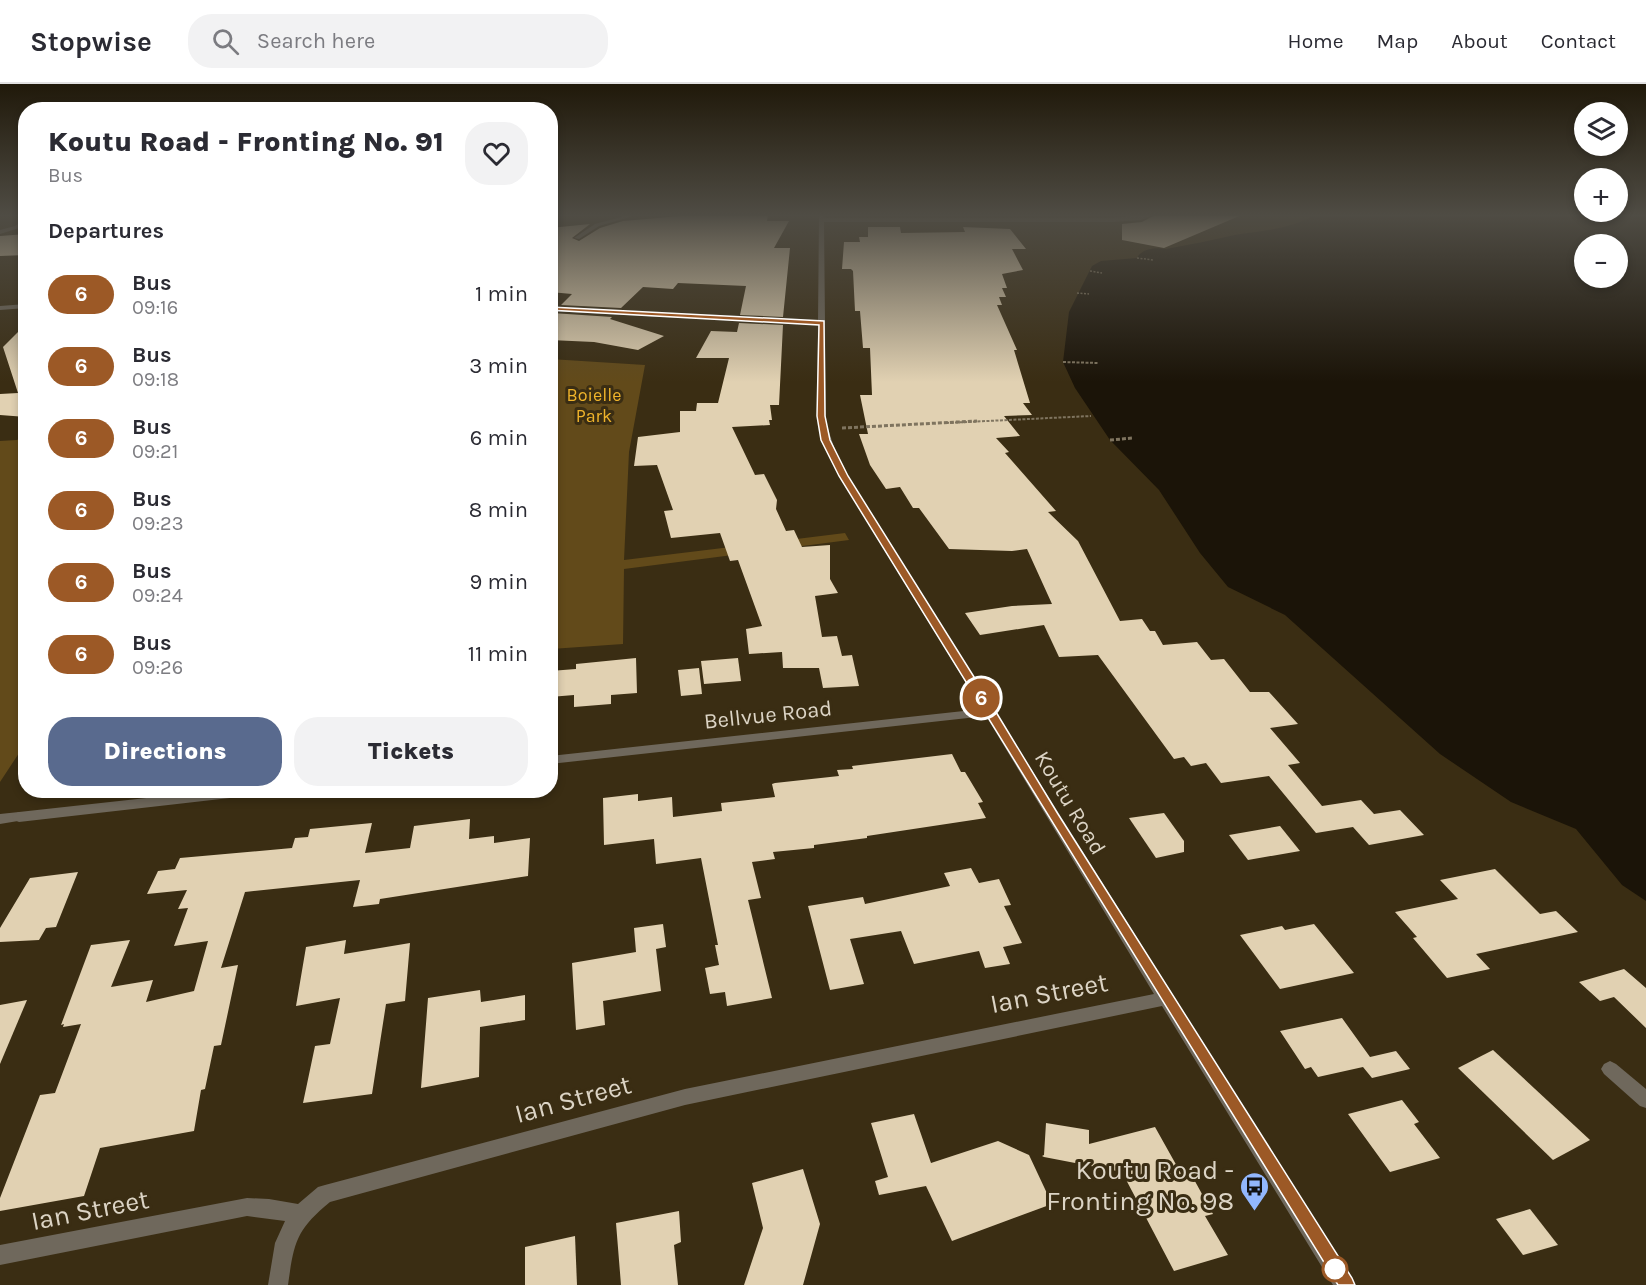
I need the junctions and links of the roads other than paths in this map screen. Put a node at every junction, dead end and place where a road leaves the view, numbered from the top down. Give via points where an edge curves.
1 (822, 270) edge
2 (18, 307) edge
3 (0, 308) edge
4 (558, 309) edge
5 (822, 323) junction
6 (990, 712) junction
7 (558, 759) edge
8 (192, 798) edge
9 (0, 819) edge
10 (1167, 998) junction
11 (1610, 1069) dead end
12 (1646, 1100) edge
13 (299, 1214) junction
14 (0, 1255) edge
15 (278, 1285) edge
16 (1345, 1285) edge

1 - 5 street, Koutu Road
2 - 3 street
4 - 5 street
5 - 6 street, Koutu Road via 821,416 825,440 843,476
6 - 7 street, Bellvue Road
6 - 10 street, Koutu Road
8 - 9 street
10 - 13 street, Ian Street via 685,1097 325,1194
10 - 16 street, Koutu Road
11 - 12 street
13 - 14 street, Ian Street via 247,1207
13 - 15 street via 284,1241

